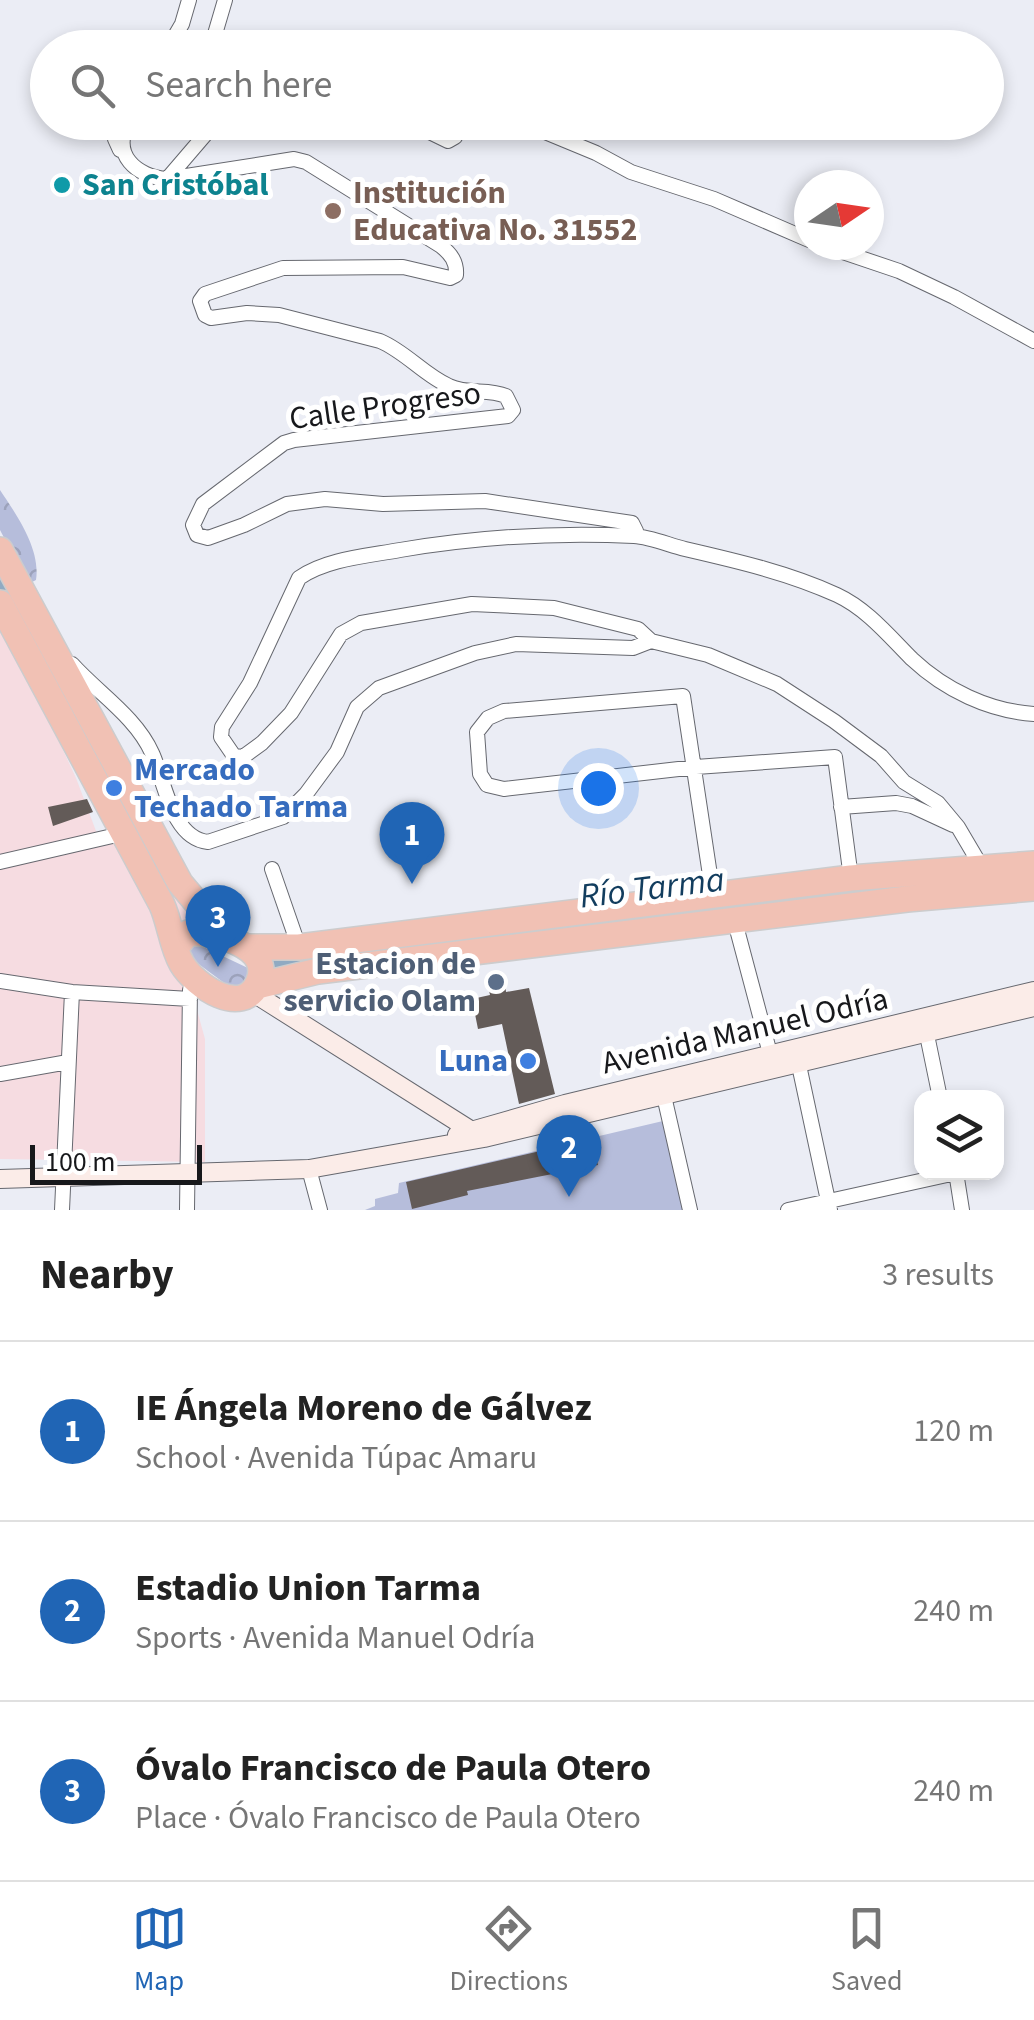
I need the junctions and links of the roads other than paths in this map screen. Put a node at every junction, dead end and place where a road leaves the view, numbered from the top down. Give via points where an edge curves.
1 (189, 0) edge
2 (224, 0) edge
3 (178, 30) edge
4 (214, 30) edge
5 (116, 140) edge
6 (125, 140) edge
7 (201, 140) edge
8 (565, 140) edge
9 (127, 159) junction
10 (168, 179) junction
11 (794, 233) edge
12 (866, 260) edge
13 (1034, 341) edge
14 (632, 536) junction
15 (0, 550) edge
16 (4, 618) edge
17 (43, 629) junction
18 (651, 641) junction
19 (1034, 714) edge
20 (696, 767) junction
21 (841, 808) junction
22 (958, 827) junction
23 (122, 834) junction
24 (0, 862) edge
25 (1034, 864) edge
26 (982, 866) junction
27 (272, 870) dead end
28 (850, 878) junction
29 (1034, 888) edge
30 (713, 895) junction
31 (735, 922) junction
32 (236, 941) junction
33 (176, 947) junction
34 (299, 947) junction
35 (0, 981) edge
36 (255, 989) junction
37 (193, 990) junction
38 (1034, 991) edge
39 (72, 992) junction
40 (1034, 1008) edge
41 (926, 1028) junction
42 (798, 1057) junction
43 (68, 1062) junction
44 (773, 1063) junction
45 (0, 1074) edge
46 (938, 1090) edge
47 (664, 1096) junction
48 (606, 1102) junction
49 (476, 1134) junction
50 (308, 1168) junction
51 (186, 1173) junction
52 (63, 1177) junction
53 (0, 1178) edge
54 (928, 1180) edge
55 (957, 1180) edge
56 (829, 1205) edge
57 (62, 1210) edge
58 (186, 1210) edge
59 (320, 1210) edge
60 (690, 1210) edge
61 (788, 1210) edge
62 (962, 1210) edge

1 - 3 street
2 - 4 street
5 - 9 street
6 - 9 street
7 - 10 street
8 - 11 street
9 - 10 street via 149,178
10 - 14 street, Calle Progreso via 294,158 441,246 456,268 450,278 403,267 283,268 205,294 200,308 211,318 280,315 380,341 449,386 506,396 512,410 452,425 284,444 203,504 193,526 197,535 208,538 286,504 325,499 486,501 632,523
12 - 13 street
14 - 18 street via 497,536 317,568 298,578 222,737 234,756 262,743 291,713 342,634 361,623 472,604 526,605 638,629
14 - 19 street via 759,566 840,596 945,685
15 - 17 highway
16 - 17 street
16 - 23 highway
17 - 18 street via 142,735 184,831 201,842 283,816 337,752 357,707 379,688 516,644 633,648
17 - 32 highway via 180,883
18 - 22 street via 777,684 881,756
20 - 20 street via 683,696 504,711 477,732 480,774 487,785 504,788
20 - 21 street via 835,756
20 - 30 street
21 - 22 street via 912,806
21 - 28 street
22 - 26 street
23 - 24 street
23 - 33 highway via 162,905
25 - 26 highway
26 - 28 highway
27 - 34 street
28 - 30 highway
29 - 31 highway
30 - 34 highway
31 - 36 highway via 318,971
31 - 44 street
32 - 33 highway via 188,934
32 - 34 highway
32 - 36 highway via 258,963
33 - 37 highway
35 - 39 street
36 - 37 highway via 231,998
36 - 49 main road
37 - 39 street
37 - 51 street
38 - 41 main road, Avenida Manuel Odría
39 - 43 street
40 - 41 main road, Avenida Manuel Odría
41 - 42 main road, Avenida Manuel Odría
41 - 46 street
42 - 44 main road, Avenida Manuel Odría
42 - 56 street
43 - 45 street
43 - 52 street
44 - 47 main road, Avenida Manuel Odría
44 - 48 main road, Avenida Manuel Odría
47 - 48 main road, Avenida Manuel Odría
47 - 60 street
48 - 49 main road, Avenida Manuel Odría
49 - 50 main road, Avenida Manuel Odría
50 - 51 main road, Avenida Manuel Odría
50 - 59 street
51 - 52 main road, Avenida Manuel Odría
51 - 58 street
52 - 53 main road, Avenida Manuel Odría
52 - 57 street
54 - 56 street
55 - 62 street
56 - 61 street

